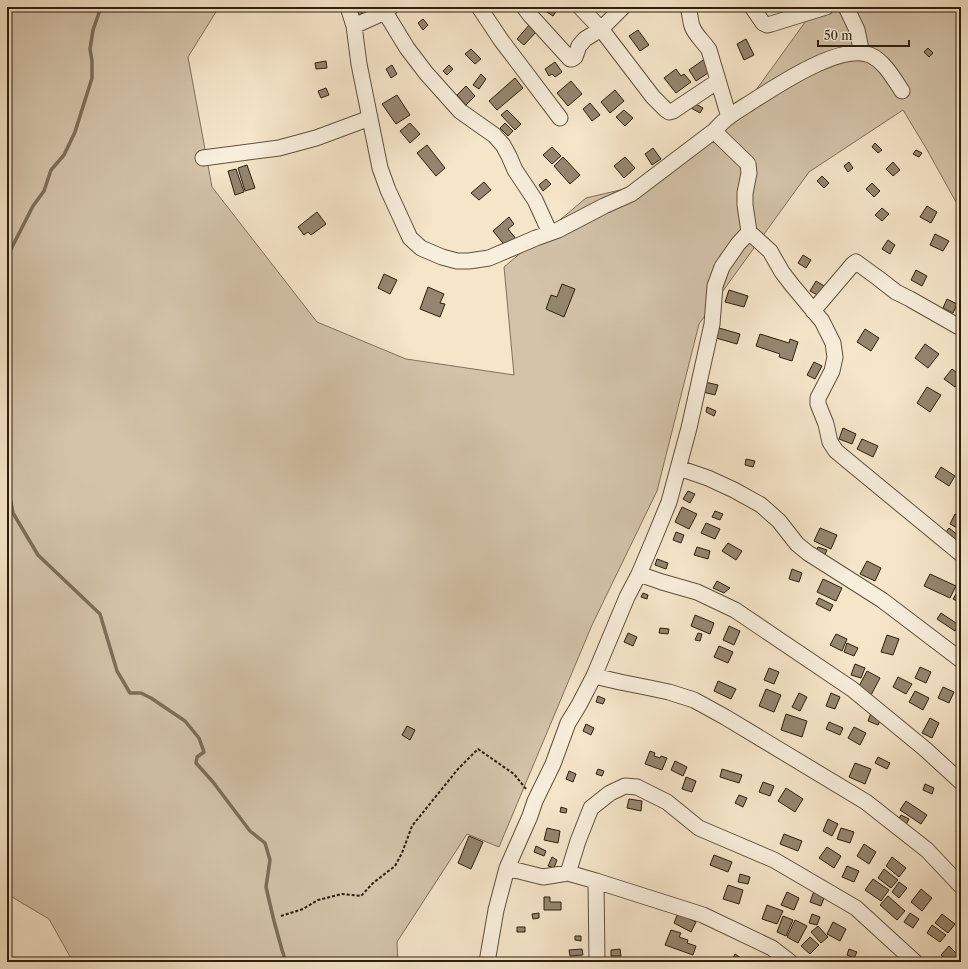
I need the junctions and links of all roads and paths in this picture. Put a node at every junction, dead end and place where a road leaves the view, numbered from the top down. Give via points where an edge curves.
1 (348, 7) edge
2 (478, 7) edge
3 (524, 7) edge
4 (580, 7) edge
5 (623, 7) edge
6 (688, 7) edge
7 (752, 7) edge
8 (826, 7) edge
9 (846, 7) edge
10 (388, 9) edge
11 (354, 26) junction
12 (601, 30) junction
13 (862, 53) junction
14 (718, 81) junction
15 (902, 91) dead end
16 (729, 117) junction
17 (370, 118) junction
18 (560, 118) dead end
19 (714, 131) junction
20 (203, 158) dead end
21 (749, 232) junction
22 (550, 233) junction
23 (813, 311) junction
24 (961, 328) edge
25 (679, 468) junction
26 (961, 554) edge
27 (639, 574) junction
28 (961, 660) edge
29 (594, 676) junction
30 (961, 782) edge
31 (535, 801) junction
32 (507, 868) junction
33 (568, 874) junction
34 (596, 881) junction
35 (961, 886) edge
36 (281, 916) dead end
37 (487, 962) edge
38 (597, 962) edge
39 (790, 962) edge
40 (915, 962) edge

1 - 11 street
2 - 18 street
3 - 12 street via 570,59 575,57 585,39
4 - 12 street
5 - 12 street
6 - 14 street via 692,27 709,50
7 - 8 street via 766,25
9 - 13 street via 857,30
10 - 11 street
10 - 22 street via 407,48 426,73 460,111 494,135 503,145 515,170 535,200
11 - 17 street
12 - 14 street via 669,112
13 - 15 street via 877,59
13 - 16 street via 844,54 801,72
14 - 16 street
16 - 19 street
17 - 20 street via 316,138 279,148
17 - 22 street via 380,168 388,190 410,238 421,248 457,261 482,259
19 - 21 street via 748,164 745,205
19 - 22 street via 631,194
21 - 23 street via 770,251 782,272
21 - 25 street via 722,267 715,286 712,324
23 - 24 street via 856,262 896,292
23 - 26 street via 822,321 833,343 835,357 832,371 818,398 830,442 836,451
25 - 27 street via 669,502
25 - 28 street via 708,478 761,505 808,553 882,600
27 - 29 street
27 - 30 street via 697,592 735,610 852,689
29 - 31 street via 568,723 554,764
29 - 35 street via 694,700 866,802 927,850
31 - 32 street
31 - 36 path via 514,774 478,749 458,769 412,826 395,866 361,896 342,894 318,900
32 - 33 street via 543,877
32 - 37 street via 496,910
33 - 34 street
33 - 40 street via 591,808 610,793 625,786 637,787 667,802 699,828 774,860 856,908
34 - 38 street
34 - 39 street via 704,915 772,948

